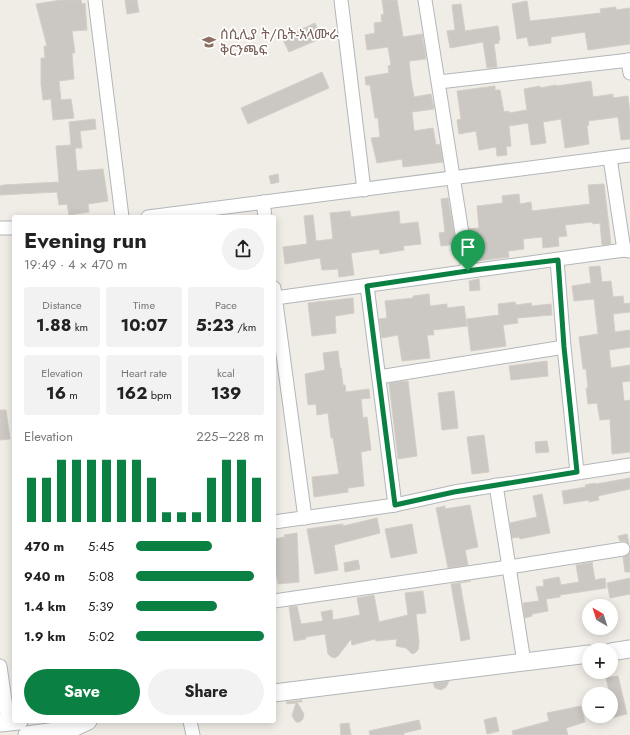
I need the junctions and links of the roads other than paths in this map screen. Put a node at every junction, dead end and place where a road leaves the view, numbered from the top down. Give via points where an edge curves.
1 (95, 0) edge
2 (341, 0) edge
3 (425, 0) edge
4 (629, 64) edge
5 (439, 82) junction
6 (630, 155) edge
7 (610, 158) junction
8 (453, 178) junction
9 (364, 190) junction
10 (263, 202) junction
11 (122, 215) edge
12 (163, 215) edge
13 (265, 215) edge
14 (0, 228) edge
15 (12, 228) edge
16 (627, 250) edge
17 (558, 260) junction
18 (468, 271) junction
19 (367, 286) junction
20 (276, 293) edge
21 (276, 300) edge
22 (564, 347) junction
23 (379, 377) junction
24 (630, 465) edge
25 (577, 472) junction
26 (496, 485) junction
27 (395, 505) junction
28 (305, 518) junction
29 (276, 522) edge
30 (623, 549) dead end
31 (509, 567) junction
32 (276, 600) edge
33 (630, 649) edge
34 (618, 651) edge
35 (582, 655) edge
36 (524, 662) junction
37 (0, 666) edge
38 (276, 693) edge
39 (9, 722) edge
40 (84, 723) edge
41 (190, 723) edge
42 (27, 735) edge
43 (193, 735) edge

1 - 11 street
2 - 9 street
3 - 5 street
4 - 5 street
5 - 8 street
6 - 7 street
7 - 8 street
7 - 16 street
8 - 9 street
8 - 18 street
9 - 10 street
10 - 12 street
10 - 13 street
14 - 15 street
16 - 17 street
17 - 18 street
17 - 22 street
18 - 19 street
19 - 20 street
19 - 23 street
21 - 28 street
22 - 23 street
22 - 25 street
23 - 27 street
24 - 25 street
25 - 26 street
26 - 27 street
26 - 31 street
27 - 28 street
28 - 29 street
30 - 31 street
31 - 32 street
31 - 36 street
33 - 34 street
35 - 36 street
36 - 38 street
37 - 39 street
40 - 42 street via 71,729
41 - 43 street

